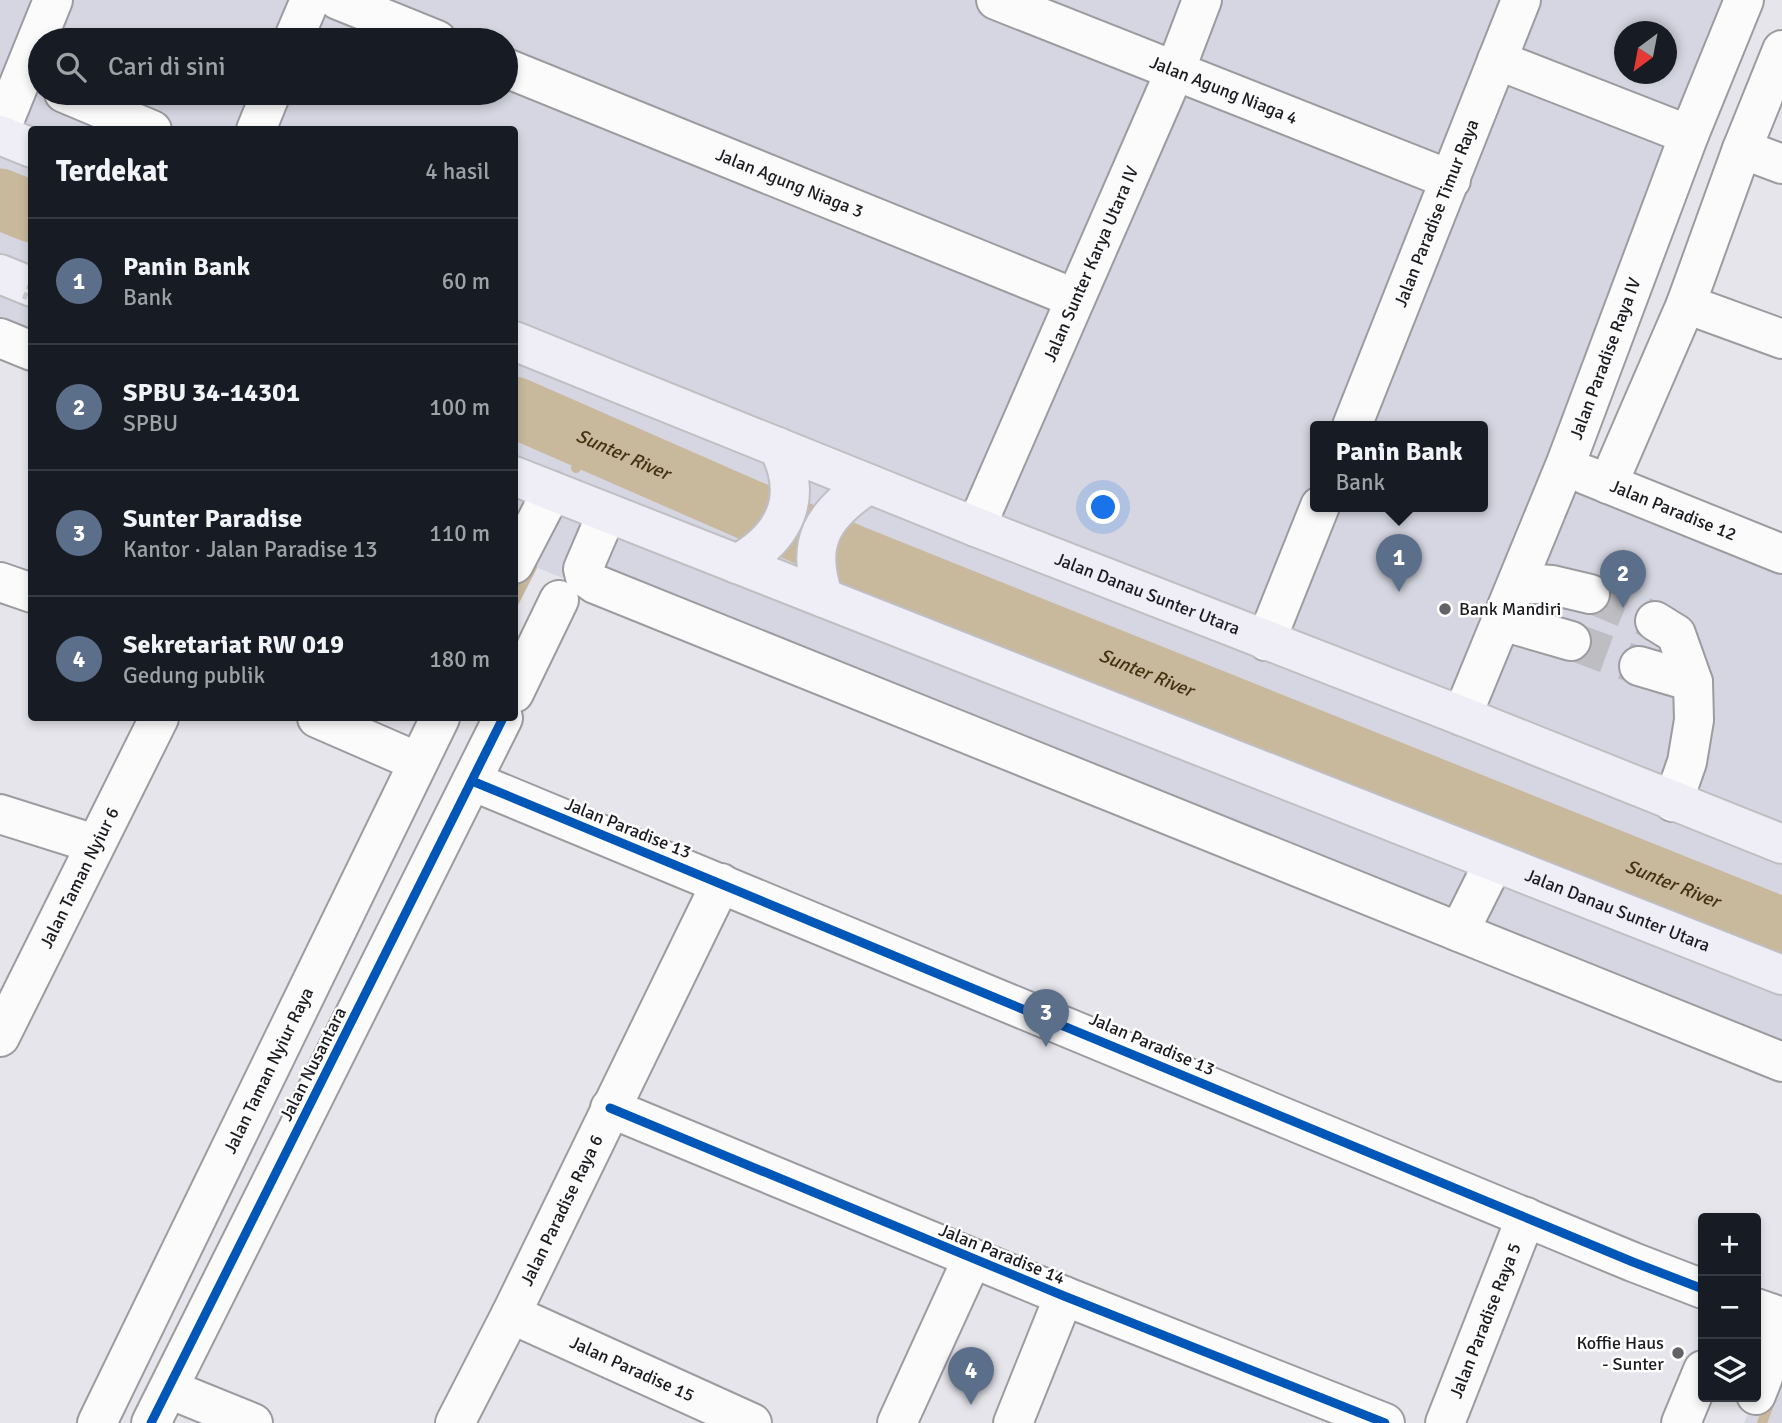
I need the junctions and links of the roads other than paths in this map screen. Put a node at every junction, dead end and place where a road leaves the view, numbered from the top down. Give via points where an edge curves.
1 (40, 0) edge
2 (53, 0) edge
3 (310, 0) edge
4 (338, 0) edge
5 (1202, 0) edge
6 (1521, 0) edge
7 (1744, 0) edge
8 (1010, 3) edge
9 (29, 28) edge
10 (38, 28) edge
11 (298, 28) edge
12 (407, 28) edge
13 (28, 30) edge
14 (28, 48) edge
15 (1782, 50) edge
16 (1497, 60) junction
17 (1175, 71) junction
18 (518, 73) edge
19 (13, 76) edge
20 (93, 105) edge
21 (266, 105) edge
22 (142, 126) edge
23 (258, 126) edge
24 (0, 133) edge
25 (1689, 135) junction
26 (28, 146) edge
27 (1742, 149) junction
28 (1782, 164) edge
29 (1451, 180) junction
30 (1074, 298) junction
31 (1686, 304) junction
32 (0, 338) edge
33 (1782, 339) edge
34 (518, 343) edge
35 (28, 349) edge
36 (1354, 421) edge
37 (778, 447) junction
38 (1565, 467) junction
39 (518, 478) edge
40 (869, 484) junction
41 (1608, 484) junction
42 (552, 491) junction
43 (1318, 512) edge
44 (607, 513) junction
45 (976, 527) junction
46 (1782, 554) edge
47 (518, 555) edge
48 (751, 555) junction
49 (0, 582) edge
50 (820, 582) junction
51 (1518, 583) junction
52 (28, 592) edge
53 (1590, 594) tunnel mouth
54 (559, 600) dead end
55 (1502, 621) junction
56 (1655, 621) tunnel mouth
57 (1266, 641) junction
58 (1571, 641) tunnel mouth
59 (1639, 666) tunnel mouth
60 (1693, 682) junction
61 (518, 686) edge
62 (1462, 716) junction
63 (157, 721) edge
64 (324, 721) edge
65 (438, 721) edge
66 (502, 721) edge
67 (418, 762) junction
68 (472, 781) junction
69 (1673, 802) junction
70 (0, 814) edge
71 (95, 844) junction
72 (1782, 844) edge
73 (1494, 862) junction
74 (721, 883) junction
75 (1459, 932) junction
76 (1782, 975) edge
77 (0, 1037) edge
78 (1782, 1062) edge
79 (610, 1108) junction
80 (1526, 1217) junction
81 (972, 1259) junction
82 (1698, 1287) edge
83 (1064, 1297) junction
84 (1761, 1310) edge
85 (512, 1314) junction
86 (1782, 1317) edge
87 (1770, 1345) edge
88 (1761, 1376) edge
89 (1698, 1382) edge
90 (169, 1389) junction
91 (1753, 1402) edge
92 (97, 1423) edge
93 (151, 1423) edge
94 (253, 1423) edge
95 (455, 1423) edge
96 (752, 1423) edge
97 (897, 1423) edge
98 (1013, 1423) edge
99 (1385, 1423) edge
100 (1445, 1423) edge
101 (1681, 1423) edge
102 (1745, 1423) edge

1 - 9 street
2 - 10 street
3 - 11 street
4 - 12 street
5 - 17 street, Jalan Sunter Karya Utara IV
6 - 16 street, Jalan Paradise Timur Raya
7 - 25 street, Jalan Paradise Raya IV
8 - 17 street, Jalan Agung Niaga 4
13 - 19 street via 23,43 12,50
14 - 19 street
15 - 27 street
16 - 25 street
16 - 29 street, Jalan Paradise Timur Raya
17 - 29 street, Jalan Agung Niaga 4
17 - 30 street, Jalan Sunter Karya Utara IV
18 - 30 street, Jalan Agung Niaga 3
19 - 24 street
20 - 22 street
21 - 23 street
24 - 26 main road
25 - 38 street, Jalan Paradise Raya IV
27 - 28 street
27 - 31 street
29 - 36 street, Jalan Paradise Timur Raya
30 - 45 street, Jalan Sunter Karya Utara IV
31 - 33 street
31 - 41 street
32 - 35 street
34 - 37 main road, Jalan Danau Sunter Utara
37 - 40 main road, Jalan Danau Sunter Utara
37 - 48 main road via 790,483 789,504 780,528
38 - 41 street, Jalan Paradise 12
38 - 51 street, Jalan Paradise Raya IV
39 - 42 main road, Jalan Danau Sunter Utara
40 - 45 main road, Jalan Danau Sunter Utara
40 - 50 main road via 836,509 824,526 818,542
41 - 46 street, Jalan Paradise 12
42 - 44 main road, Jalan Danau Sunter Utara
42 - 47 street
43 - 57 street
44 - 48 main road, Jalan Danau Sunter Utara
44 - 75 street via 583,569 595,584
45 - 57 main road, Jalan Danau Sunter Utara
48 - 50 main road, Jalan Danau Sunter Utara
49 - 52 street
50 - 73 main road, Jalan Danau Sunter Utara
51 - 53 street
51 - 55 street, Jalan Paradise Raya IV
54 - 61 street
55 - 58 street
55 - 62 street, Jalan Paradise Raya IV
56 - 60 street via 1676,634
57 - 62 main road, Jalan Danau Sunter Utara
59 - 60 street
60 - 69 street via 1694,720 1687,762
62 - 69 main road, Jalan Danau Sunter Utara
63 - 71 street, Jalan Taman Nyiur 6
64 - 67 street
65 - 67 street, Jalan Taman Nyiur Raya
66 - 68 street, Jalan Nusantara
67 - 92 street, Jalan Taman Nyiur Raya
68 - 74 street, Jalan Paradise 13
68 - 90 street, Jalan Nusantara
69 - 72 main road, Jalan Danau Sunter Utara
70 - 71 street
71 - 77 street, Jalan Taman Nyiur 6
73 - 75 street
73 - 76 main road, Jalan Danau Sunter Utara
74 - 79 street, Jalan Paradise Raya 6
74 - 80 street, Jalan Paradise 13
75 - 78 street
79 - 81 street, Jalan Paradise 14
79 - 85 street, Jalan Paradise Raya 6
80 - 82 street, Jalan Paradise 13
80 - 100 street, Jalan Paradise Raya 5
81 - 83 street, Jalan Paradise 14
81 - 97 street
83 - 98 street
83 - 99 street, Jalan Paradise 14
84 - 86 street
85 - 95 street, Jalan Paradise Raya 6
85 - 96 street, Jalan Paradise 15
87 - 88 street
89 - 101 street
90 - 93 street, Jalan Nusantara
90 - 94 street
91 - 102 street

